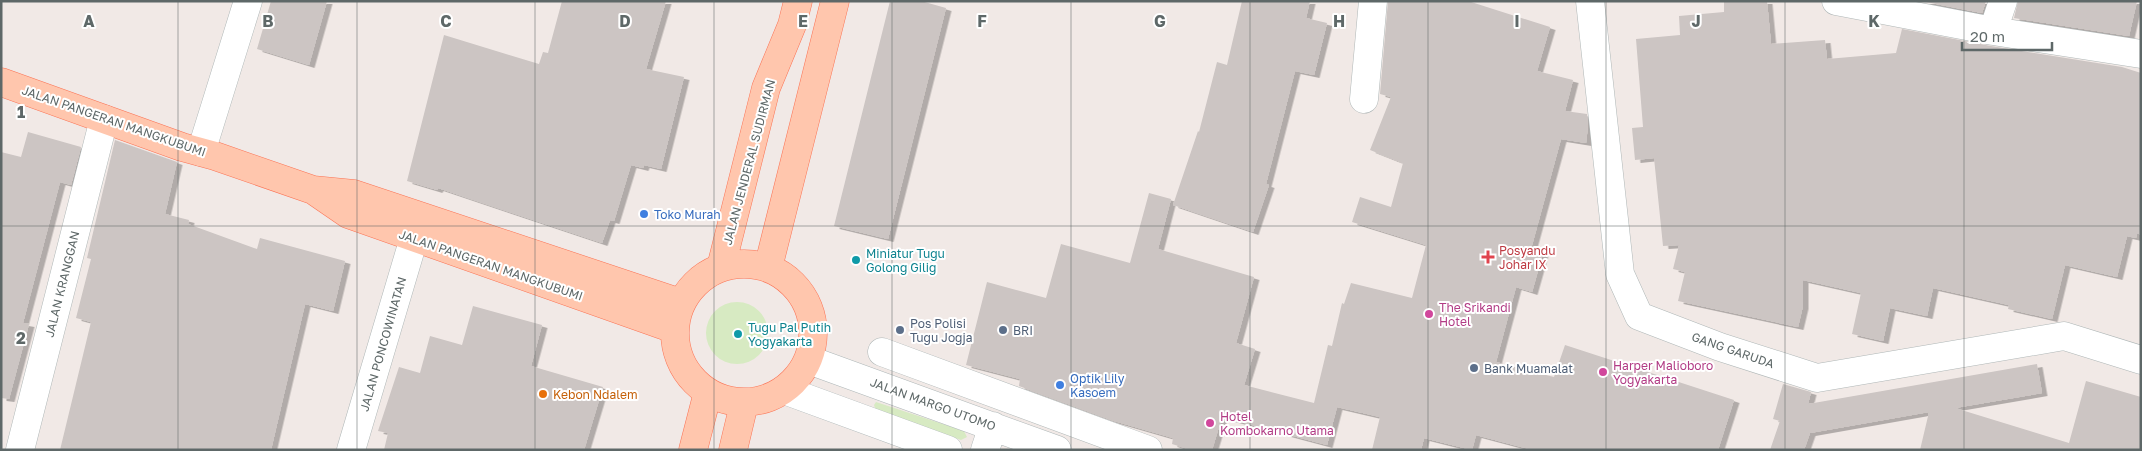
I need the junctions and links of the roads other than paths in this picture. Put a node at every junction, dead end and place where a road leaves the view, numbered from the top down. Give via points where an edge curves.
1 (248, 1) edge
2 (798, 1) edge
3 (835, 1) edge
4 (1373, 1) edge
5 (1590, 1) edge
6 (1836, 1) edge
7 (2004, 1) edge
8 (1993, 31) junction
9 (2141, 54) edge
10 (1, 82) edge
11 (1364, 99) dead end
12 (104, 119) junction
13 (201, 152) junction
14 (313, 190) junction
15 (414, 238) junction
16 (721, 267) junction
17 (768, 268) junction
18 (682, 303) junction
19 (674, 329) junction
20 (882, 352) dead end
21 (809, 360) junction
22 (2141, 360) edge
23 (784, 390) junction
24 (708, 392) junction
25 (744, 404) junction
26 (989, 438) edge
27 (20, 450) edge
28 (351, 450) edge
29 (694, 450) edge
30 (733, 450) edge
31 (948, 450) edge
32 (1056, 450) edge
33 (1148, 450) edge

1 - 13 street
2 - 16 main road, JALAN JENDERAL SUDIRMAN via 792,25 766,88
3 - 17 main road
4 - 11 street
5 - 22 street, GANG GARUDA via 1620,274 1639,316 1816,378 2064,336
6 - 8 street
7 - 8 street
8 - 9 street
10 - 12 main road, JALAN PANGERAN MANGKUBUMI
12 - 13 main road, JALAN PANGERAN MANGKUBUMI
12 - 27 street, JALAN KRANGGAN
13 - 14 main road, JALAN PANGERAN MANGKUBUMI
14 - 15 main road, JALAN PANGERAN MANGKUBUMI via 348,214
14 - 18 main road, JALAN PANGERAN MANGKUBUMI via 354,194
15 - 19 main road, JALAN PANGERAN MANGKUBUMI
15 - 28 street, JALAN PONCOWINATAN
16 - 17 main road via 745,263
16 - 18 main road via 700,279
17 - 21 main road via 789,280 804,298 812,319
18 - 19 main road
19 - 24 main road via 683,366 696,384
20 - 33 street
21 - 23 main road
21 - 26 street, JALAN MARGO UTOMO
23 - 25 main road via 766,399
23 - 31 street
24 - 25 main road via 725,401
24 - 29 main road
25 - 30 main road
26 - 32 street, JALAN MARGO UTOMO

